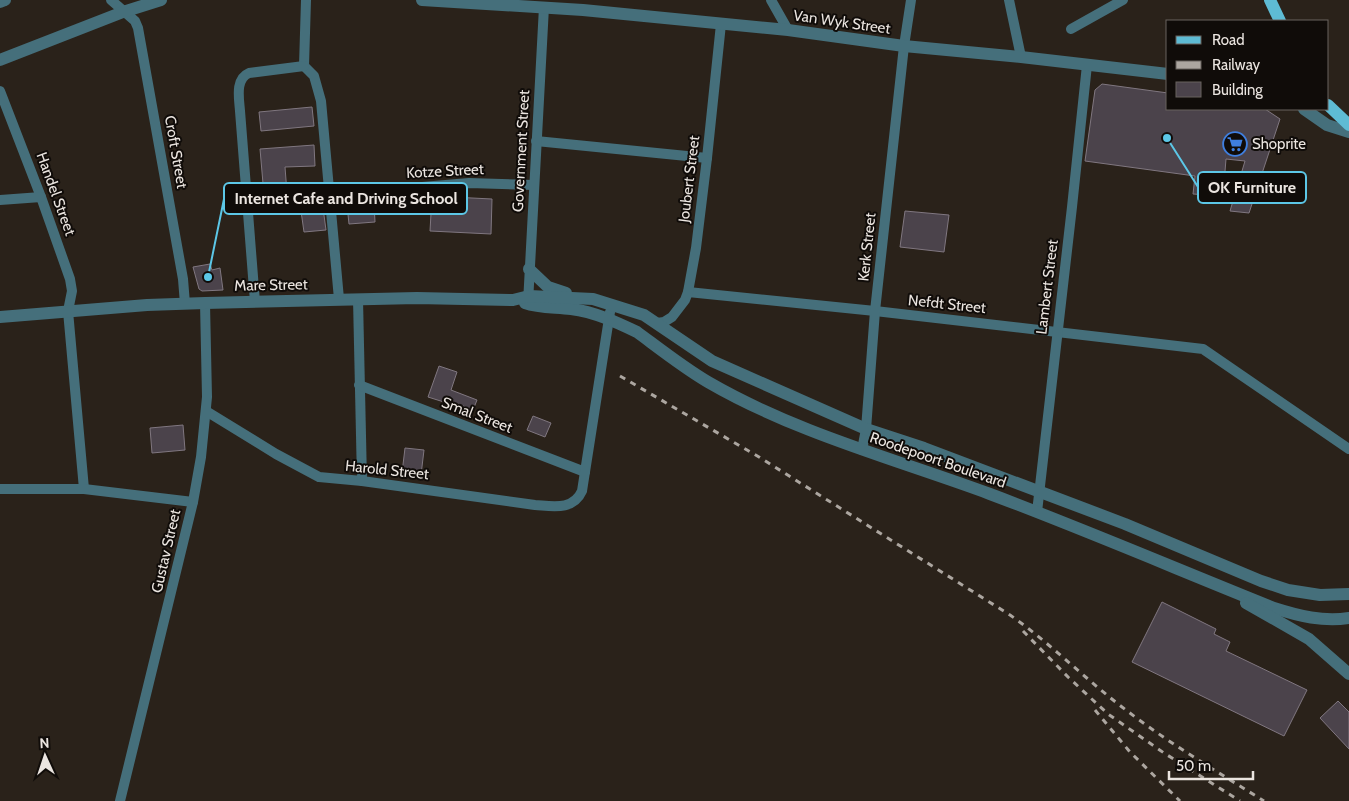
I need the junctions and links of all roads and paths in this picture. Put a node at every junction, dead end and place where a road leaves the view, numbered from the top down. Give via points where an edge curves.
1 (5, 0) edge
2 (111, 0) edge
3 (161, 0) edge
4 (306, 0) edge
5 (422, 0) edge
6 (771, 0) edge
7 (911, 0) edge
8 (1009, 0) edge
9 (1123, 0) edge
10 (1270, 0) edge
11 (0, 2) edge
12 (510, 3) edge
13 (543, 5) edge
14 (586, 5) edge
15 (123, 12) junction
16 (1280, 20) edge
17 (721, 24) junction
18 (1071, 29) dead end
19 (788, 30) junction
20 (904, 46) junction
21 (1021, 57) junction
22 (0, 60) edge
23 (1087, 65) junction
24 (304, 66) junction
25 (1166, 74) edge
26 (0, 91) edge
27 (1329, 106) edge
28 (1306, 110) edge
29 (1349, 125) edge
30 (1349, 132) edge
31 (536, 141) junction
32 (707, 158) junction
33 (534, 185) junction
34 (329, 195) junction
35 (41, 196) junction
36 (0, 200) edge
37 (529, 269) junction
38 (688, 292) junction
39 (339, 299) junction
40 (358, 299) junction
41 (593, 299) junction
42 (529, 301) junction
43 (255, 302) junction
44 (205, 303) junction
45 (185, 304) junction
46 (611, 304) junction
47 (68, 311) junction
48 (875, 311) junction
49 (0, 317) edge
50 (608, 319) junction
51 (657, 324) junction
52 (1057, 331) junction
53 (637, 332) junction
54 (684, 366) junction
55 (359, 385) junction
56 (206, 411) junction
57 (866, 429) junction
58 (1349, 449) edge
59 (862, 450) junction
60 (585, 472) junction
61 (362, 481) junction
62 (0, 489) edge
63 (84, 489) junction
64 (1039, 491) junction
65 (193, 502) junction
66 (1037, 512) junction
67 (1209, 582) junction
68 (1349, 594) edge
69 (1349, 618) edge
70 (1349, 674) edge
71 (120, 801) edge

1 - 11 street
2 - 15 street, Croft Street
3 - 15 street
4 - 24 street
5 - 12 street, Van Wyk Street
6 - 19 street
7 - 20 street, Kerk Street
8 - 21 street
9 - 18 street
10 - 16 main road
12 - 13 street, Van Wyk Street
13 - 14 street, Van Wyk Street
13 - 31 street, Government Street
14 - 17 street, Van Wyk Street
15 - 22 street
15 - 45 street, Croft Street via 135,21 138,28
17 - 19 street, Van Wyk Street
17 - 32 street, Joubert Street
19 - 20 street, Van Wyk Street
20 - 21 street, Van Wyk Street
20 - 48 street, Kerk Street
21 - 23 street, Van Wyk Street
23 - 25 street, Van Wyk Street
23 - 52 street, Lambert Street
24 - 34 street via 314,76 320,91
24 - 43 street via 249,73 240,81
26 - 35 street, Handel Street
27 - 29 main road
28 - 30 street via 1328,125
31 - 32 street
31 - 33 street, Government Street
32 - 38 street, Joubert Street
33 - 34 street, Kotze Street via 460,184
33 - 37 street, Government Street
34 - 39 street
35 - 36 street
35 - 47 street, Handel Street via 70,279 72,291
37 - 41 street via 548,287
37 - 42 street, Government Street
38 - 48 street, Nefdt Street
38 - 51 street, Joubert Street via 672,317
39 - 40 street, Mare Street
39 - 43 street, Mare Street
40 - 42 street, Mare Street
40 - 55 street
41 - 42 street, Roodepoort Boulevard
41 - 46 street, Roodepoort Boulevard
42 - 50 street, Roodepoort Boulevard via 593,313
43 - 44 street, Mare Street
44 - 45 street, Mare Street
44 - 56 street, Gustav Street
45 - 47 street, Mare Street
46 - 50 street
46 - 51 street, Roodepoort Boulevard via 644,315
47 - 49 street, Mare Street
47 - 63 street, Handel Street
48 - 52 street, Nefdt Street
48 - 57 street, Kerk Street
50 - 53 street, Roodepoort Boulevard
50 - 60 street
51 - 53 street
51 - 54 street
51 - 57 street, Roodepoort Boulevard via 712,361
52 - 58 street, Nefdt Street via 1203,348
52 - 64 street, Lambert Street
53 - 54 street, Roodepoort Boulevard
54 - 59 street, Roodepoort Boulevard via 757,406
55 - 60 street, Smal Street
55 - 61 street
56 - 61 street, Harold Street via 311,473 335,480
56 - 65 street, Gustav Street
57 - 59 street, Kerk Street
57 - 64 street, Roodepoort Boulevard
59 - 66 street, Roodepoort Boulevard
60 - 61 street, Harold Street via 579,498 568,505 546,506
62 - 63 street
63 - 65 street
64 - 66 street, Lambert Street
64 - 68 street, Roodepoort Boulevard via 1288,590 1320,595
65 - 71 street, Gustav Street
66 - 67 street, Roodepoort Boulevard
67 - 69 street, Roodepoort Boulevard via 1302,616 1324,620
67 - 70 street via 1310,639

